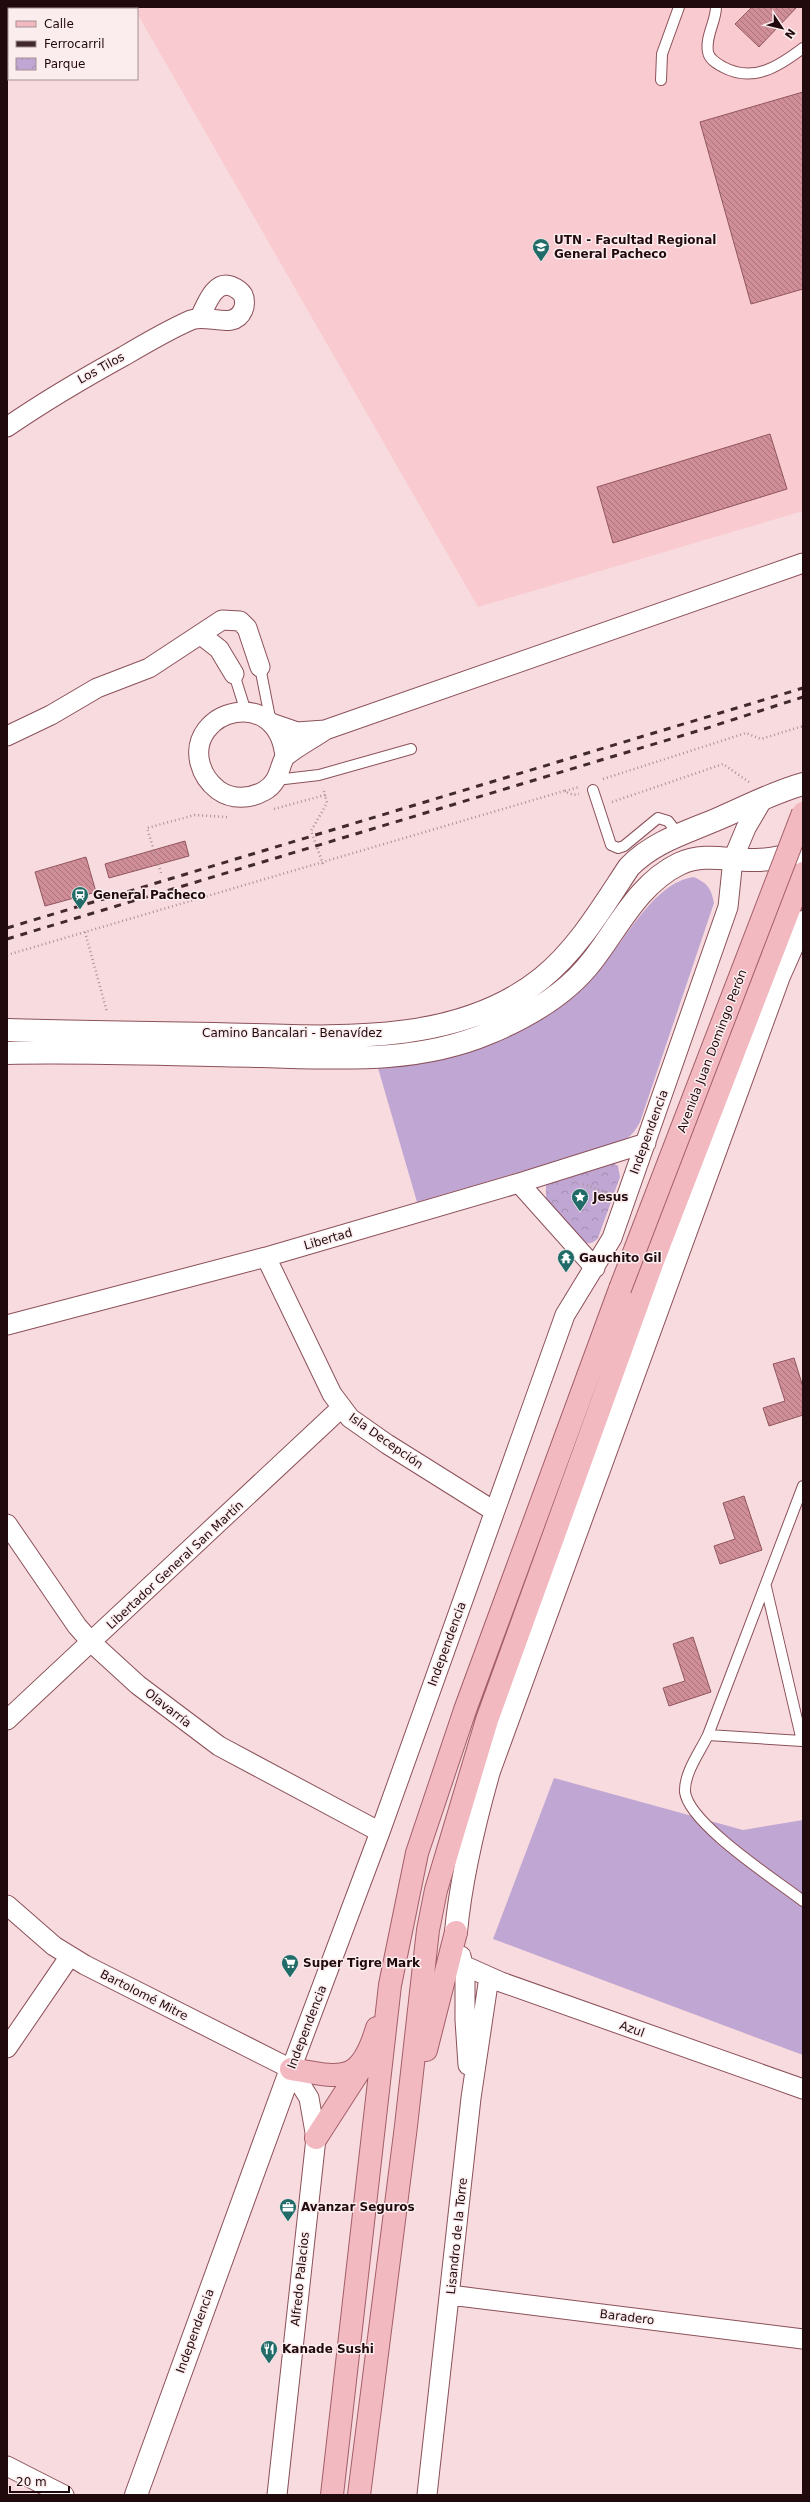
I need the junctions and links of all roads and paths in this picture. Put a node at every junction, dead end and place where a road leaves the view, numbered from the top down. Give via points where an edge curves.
1 (679, 7) edge
2 (716, 7) edge
3 (803, 48) edge
4 (661, 80) dead end
5 (200, 317) dead end
6 (7, 427) edge
7 (803, 562) edge
8 (201, 636) junction
9 (260, 667) joint
10 (234, 674) joint
11 (246, 712) junction
12 (271, 723) junction
13 (803, 726) edge
14 (325, 730) junction
15 (7, 736) edge
16 (411, 749) dead end
17 (285, 758) junction
18 (319, 775) junction
19 (602, 779) dead end
20 (276, 780) junction
21 (803, 784) edge
22 (590, 787) junction
23 (564, 792) junction
24 (324, 795) junction
25 (766, 797) junction
26 (598, 806) junction
27 (270, 810) dead end
28 (803, 813) edge
29 (232, 817) dead end
30 (679, 835) junction
31 (803, 851) edge
32 (733, 859) junction
33 (323, 864) junction
34 (161, 873) dead end
35 (803, 873) edge
36 (803, 922) edge
37 (85, 932) junction
38 (7, 955) edge
39 (7, 1030) edge
40 (113, 1032) junction
41 (7, 1053) edge
42 (646, 1143) junction
43 (576, 1182) dead end
44 (519, 1183) junction
45 (626, 1199) junction
46 (266, 1257) junction
47 (595, 1268) junction
48 (7, 1325) edge
49 (341, 1408) junction
50 (803, 1486) edge
51 (494, 1511) junction
52 (7, 1524) edge
53 (766, 1587) junction
54 (92, 1643) junction
55 (7, 1720) edge
56 (708, 1735) junction
57 (802, 1741) edge
58 (380, 1832) junction
59 (803, 1901) edge
60 (7, 1905) edge
61 (456, 1932) junction
62 (70, 1956) junction
63 (463, 1965) junction
64 (489, 1977) junction
65 (390, 1985) junction
66 (7, 2048) edge
67 (363, 2064) junction
68 (291, 2069) junction
69 (803, 2090) edge
70 (471, 2098) junction
71 (406, 2126) junction
72 (316, 2138) junction
73 (450, 2295) junction
74 (803, 2339) edge
75 (7, 2466) edge
76 (64, 2495) edge
77 (136, 2495) edge
78 (277, 2495) edge
79 (332, 2495) edge
80 (359, 2495) edge
81 (427, 2495) edge

1 - 4 lane via 662,54
2 - 3 lane via 708,53 718,64 733,72 747,75 765,72 780,65
5 - 6 street, Los Tilos via 170,330 56,393
7 - 14 street
8 - 9 street via 222,620 240,621 247,628
8 - 10 street via 219,649
8 - 15 street via 149,668 97,688 51,715
9 - 12 lane
10 - 11 lane
11 - 12 street via 260,715
11 - 20 street via 232,713 218,719 207,729 200,743 199,758 203,772 217,789 237,797 266,790
12 - 14 street via 297,732
12 - 17 street via 284,745
13 - 19 path via 761,739 746,733
14 - 17 street
16 - 18 lane
17 - 20 street
18 - 20 lane
18 - 24 path
21 - 25 main road, Camino Bancalari - Benavídez
22 - 23 path
22 - 23 path via 573,795
22 - 26 lane
23 - 33 path
24 - 27 path
24 - 33 path via 327,803 311,831
25 - 26 path via 723,764
25 - 30 main road, Camino Bancalari - Benavídez
25 - 32 street, Independencia via 746,828
26 - 30 lane via 611,845 618,848 658,818 668,821
28 - 65 main road, Avenida Juan Domingo Perón, bridge via 620,1289 433,1802 417,1853
29 - 34 path via 195,815 147,828
30 - 40 main road, Camino Bancalari - Benavídez via 641,855 629,867 565,957 541,979 510,998 474,1015 413,1031 376,1034
31 - 32 main road, Camino Bancalari - Benavídez via 770,860
32 - 41 main road, Camino Bancalari - Benavídez via 708,856 677,865 644,891 626,912 591,963 569,986 514,1022 446,1049 418,1054 361,1058
32 - 42 street, Independencia via 728,907
33 - 37 path
35 - 71 main road via 653,1261 487,1720 447,1852 428,1930
36 - 61 main road via 779,976 489,1771 465,1865
37 - 38 path
37 - 40 path
39 - 40 main road, Camino Bancalari - Benavídez
42 - 44 street, Libertad
42 - 45 street, Independencia
43 - 45 path
44 - 46 street, Libertad
44 - 47 street
45 - 47 street, Independencia via 612,1238
46 - 48 street, Libertad
46 - 49 street, Isla Decepción
47 - 51 street, Independencia via 565,1315
49 - 51 street, Isla Decepción via 350,1418 387,1444
49 - 54 street, Libertador General San Martín
50 - 53 lane
51 - 58 street, Independencia
52 - 54 street, Olavarría via 77,1626
53 - 56 lane
53 - 57 lane
54 - 55 street, Libertador General San Martín
54 - 58 street, Olavarría via 138,1685 219,1746
56 - 57 lane
56 - 59 lane via 688,1775 685,1791 688,1805 703,1823
58 - 68 street, Independencia
60 - 62 street, Bartolomé Mitre via 38,1934
61 - 63 street
61 - 71 main road
62 - 66 street
62 - 68 street, Bartolomé Mitre
63 - 64 street, Azul
63 - 70 street via 464,2020
64 - 69 street, Azul
64 - 70 street, Lisandro de la Torre
65 - 67 main road via 372,2045
65 - 79 main road
67 - 68 main road via 344,2075
67 - 72 main road
68 - 72 street, Alfredo Palacios via 309,2098
68 - 77 main road, Independencia
70 - 73 street, Lisandro de la Torre
71 - 80 main road
72 - 78 street, Alfredo Palacios
73 - 74 street, Baradero
73 - 81 street, Lisandro de la Torre
75 - 76 street

